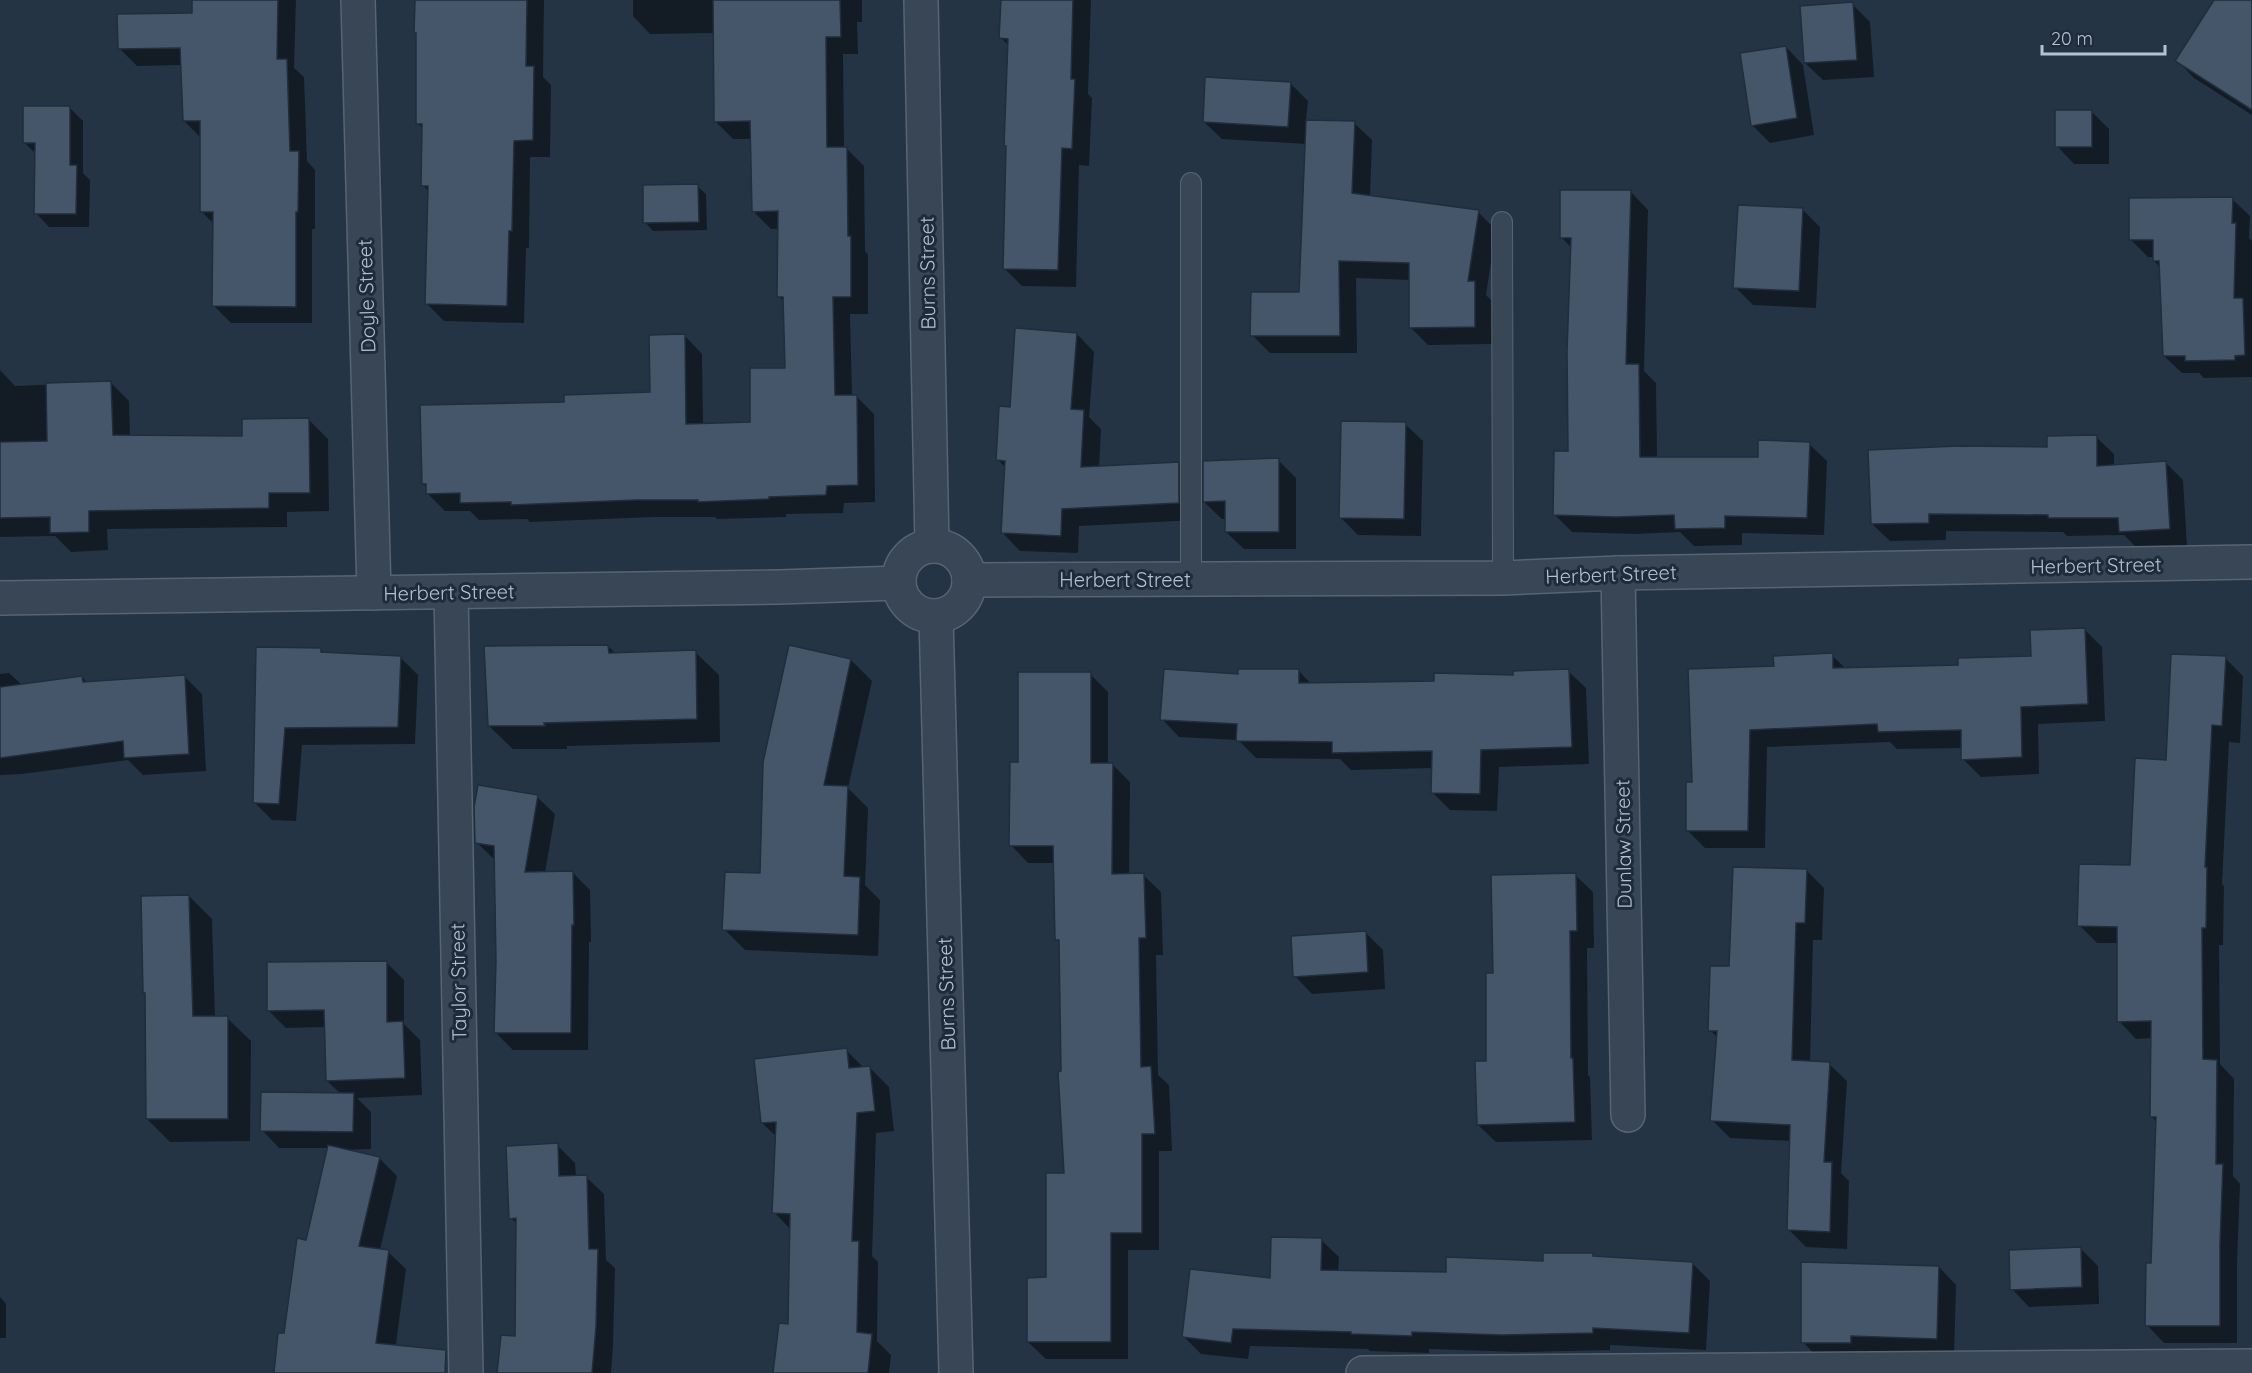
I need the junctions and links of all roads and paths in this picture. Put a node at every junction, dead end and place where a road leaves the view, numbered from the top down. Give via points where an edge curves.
1 (358, 0) edge
2 (921, 0) edge
3 (1191, 183) dead end
4 (1503, 222) dead end
5 (932, 546) junction
6 (2252, 562) edge
7 (1618, 573) junction
8 (1503, 578) junction
9 (1191, 579) junction
10 (969, 580) junction
11 (899, 583) junction
12 (451, 591) junction
13 (374, 592) junction
14 (0, 598) edge
15 (936, 616) junction
16 (1628, 1115) dead end
17 (2252, 1366) edge
18 (466, 1373) edge
19 (956, 1373) edge
20 (1363, 1373) edge

1 - 13 street, Doyle Street
2 - 5 street, Burns Street
3 - 9 lane
4 - 8 lane
5 - 10 street via 953,552 967,569
5 - 11 street via 921,548 904,562
6 - 7 street, Herbert Street
7 - 8 street, Herbert Street
7 - 16 street, Dunlaw Street
8 - 9 street, Herbert Street
9 - 10 street, Herbert Street
10 - 15 street via 956,608
11 - 12 street, Herbert Street
11 - 15 street via 907,603 925,615
12 - 13 street, Herbert Street
12 - 18 street, Taylor Street
13 - 14 street, Herbert Street
15 - 19 street, Burns Street
17 - 20 street

